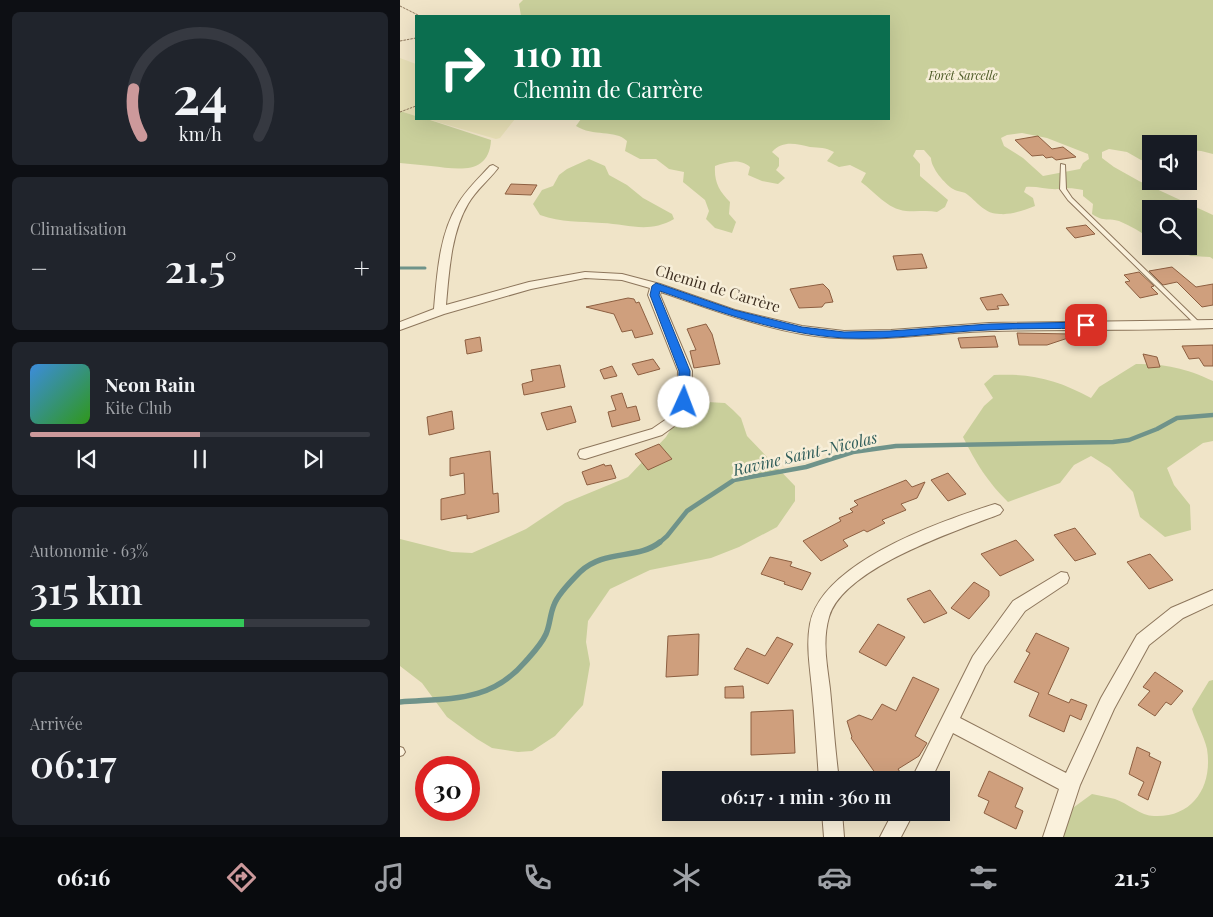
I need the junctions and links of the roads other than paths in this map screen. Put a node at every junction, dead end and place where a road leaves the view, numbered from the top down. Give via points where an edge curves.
1 (1063, 165) dead end
2 (493, 168) dead end
3 (656, 286) junction
4 (440, 310) junction
5 (1213, 324) edge
6 (400, 326) edge
7 (1199, 326) junction
8 (585, 454) dead end
9 (995, 510) dead end
10 (1061, 578) dead end
11 (1213, 597) edge
12 (950, 722) junction
13 (828, 771) edge
14 (926, 771) edge
15 (1070, 785) junction
16 (833, 821) edge
17 (899, 821) edge
18 (834, 837) edge
19 (890, 837) edge
20 (1053, 837) edge

1 - 7 lane via 1063,189 1070,199
2 - 4 street via 462,205 444,268
3 - 4 street, Chemin de Carrère via 622,277 585,275
3 - 7 street, Chemin de Carrère via 731,313 802,330 844,335 989,327
3 - 8 street via 654,295 685,371 684,402 677,419 657,432
4 - 6 street, Chemin de Carrère
5 - 7 street, Chemin de Carrère
9 - 13 street via 903,547 863,569 828,597 820,614 816,641
10 - 12 street via 1019,606 979,661
11 - 15 street via 1177,613 1143,640 1107,704
12 - 14 street
12 - 15 street
15 - 20 street
16 - 18 street
17 - 19 street

